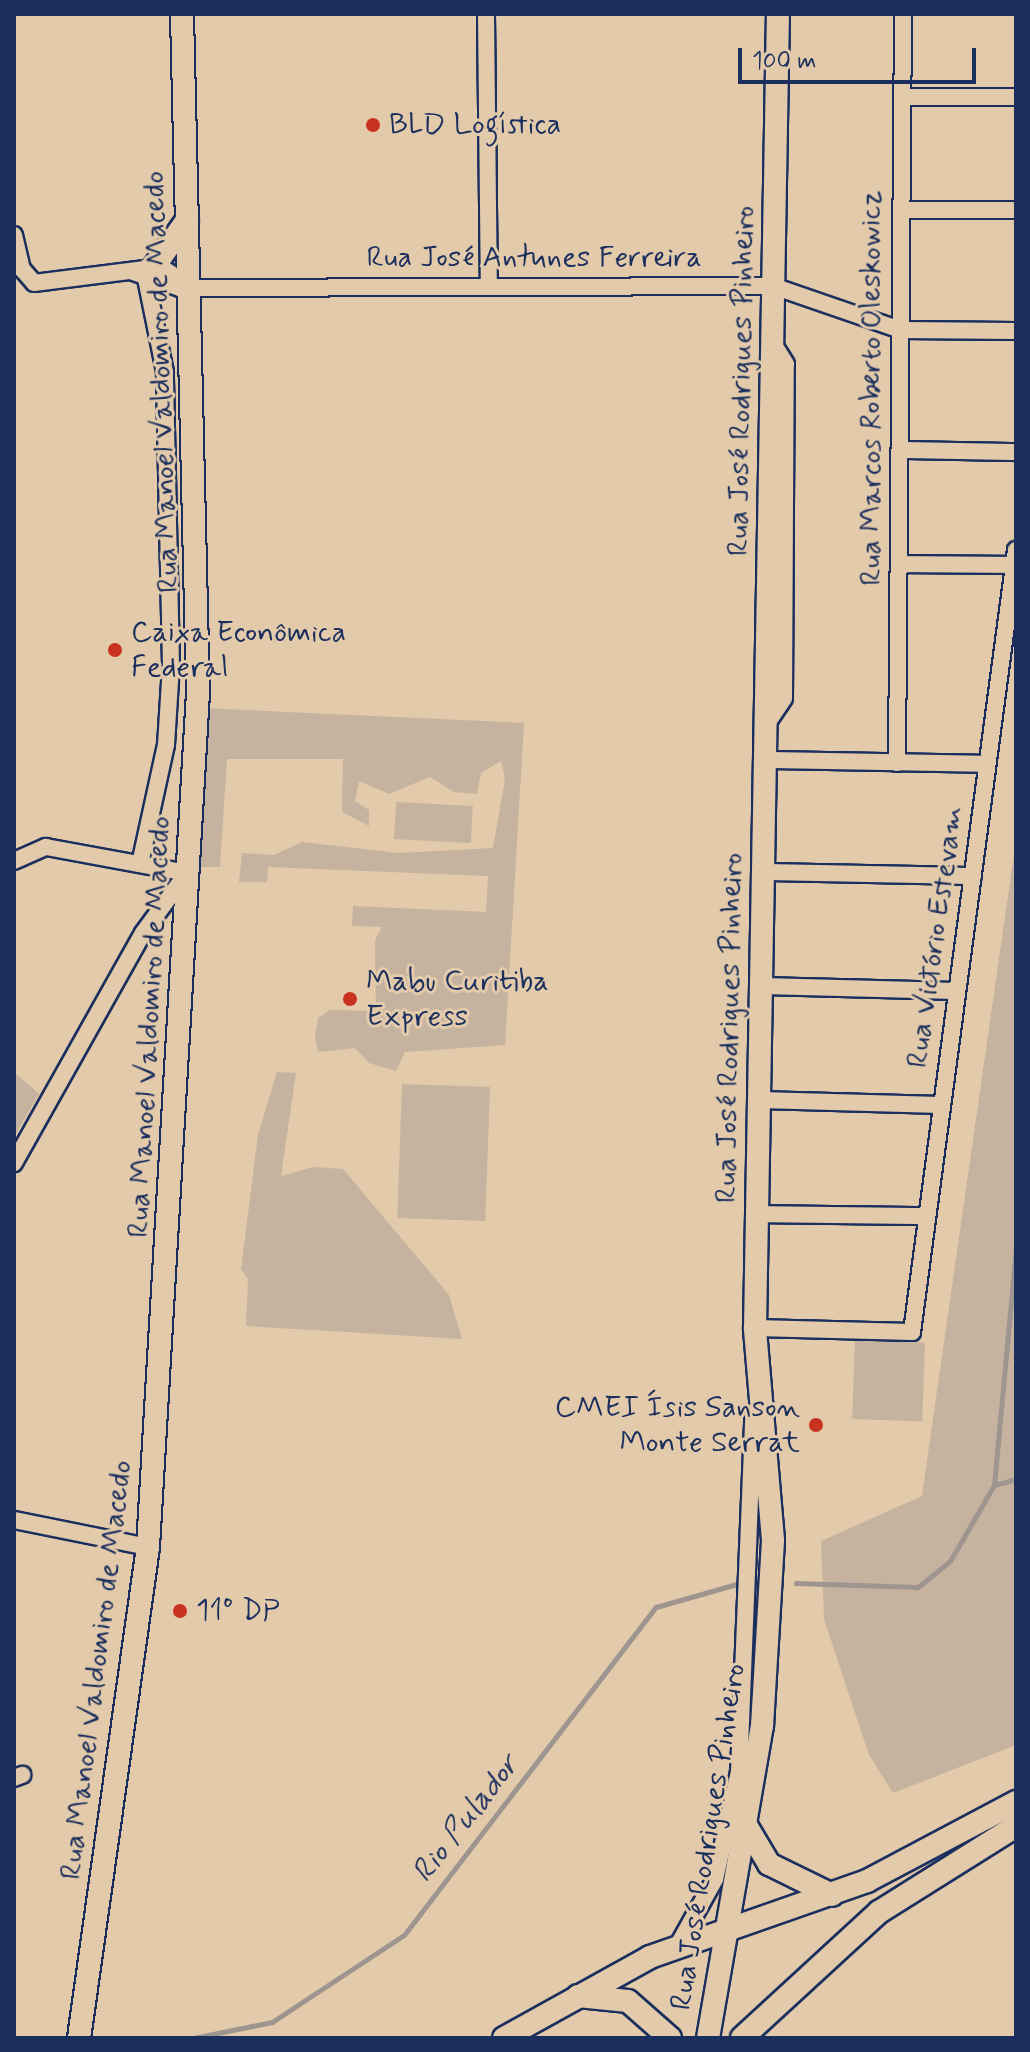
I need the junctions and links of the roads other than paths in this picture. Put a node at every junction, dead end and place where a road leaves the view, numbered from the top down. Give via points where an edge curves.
1 (182, 14) edge
2 (486, 14) edge
3 (778, 14) edge
4 (903, 14) edge
5 (903, 97) junction
6 (1016, 97) edge
7 (902, 210) junction
8 (1016, 210) edge
9 (188, 218) junction
10 (14, 235) edge
11 (144, 271) junction
12 (182, 286) junction
13 (489, 286) junction
14 (773, 286) junction
15 (152, 304) junction
16 (901, 330) junction
17 (1016, 331) edge
18 (191, 370) junction
19 (165, 389) junction
20 (192, 410) junction
21 (900, 450) junction
22 (1016, 452) edge
23 (1015, 558) edge
24 (899, 564) junction
25 (765, 760) junction
26 (897, 763) junction
27 (987, 764) junction
28 (14, 861) edge
29 (140, 864) junction
30 (763, 872) junction
31 (187, 873) junction
32 (973, 876) junction
33 (185, 923) junction
34 (143, 933) junction
35 (761, 986) junction
36 (957, 991) junction
37 (759, 1100) junction
38 (942, 1105) junction
39 (14, 1163) edge
40 (757, 1214) junction
41 (927, 1216) junction
42 (755, 1328) junction
43 (14, 1520) edge
44 (148, 1547) junction
45 (747, 1649) junction
46 (762, 1726) junction
47 (1016, 1802) edge
48 (744, 1822) junction
49 (1016, 1826) edge
50 (832, 1895) junction
51 (723, 1928) junction
52 (678, 1945) junction
53 (787, 1995) junction
54 (573, 1996) junction
55 (79, 2038) edge
56 (504, 2038) edge
57 (670, 2038) edge
58 (708, 2038) edge
59 (742, 2038) edge
60 (760, 2038) edge

1 - 9 main road, Rua Manoel Valdomiro de Macedo
2 - 13 street
3 - 14 main road, Rua José Rodrigues Pinheiro
4 - 5 street, Rua Marcos Roberto Oleskowicz
5 - 6 street
5 - 7 street, Rua Marcos Roberto Oleskowicz
7 - 8 street
7 - 16 street, Rua Marcos Roberto Oleskowicz
9 - 11 main road
9 - 12 main road, Rua Manoel Valdomiro de Macedo
10 - 11 street via 22,269 34,283
11 - 12 street via 177,272
11 - 15 street
12 - 13 street, Rua José Antunes Ferreira
12 - 15 street
12 - 18 main road, Rua Manoel Valdomiro de Macedo
13 - 14 street, Rua José Antunes Ferreira
14 - 16 street, Rua José Antunes Ferreira
14 - 25 main road, Rua José Rodrigues Pinheiro
15 - 19 street
16 - 17 street, Rua José Antunes Ferreira
16 - 21 street, Rua Marcos Roberto Oleskowicz
18 - 19 street
18 - 20 main road, Rua Manoel Valdomiro de Macedo
19 - 20 street
19 - 29 street via 168,728
20 - 31 main road, Rua Manoel Valdomiro de Macedo via 199,664
21 - 22 street
21 - 24 street, Rua Marcos Roberto Oleskowicz
23 - 24 street
23 - 27 street, Rua Victório Estevam
24 - 26 street, Rua Marcos Roberto Oleskowicz
25 - 26 street
25 - 30 main road, Rua José Rodrigues Pinheiro
26 - 27 street
27 - 32 street, Rua Victório Estevam
28 - 29 street via 46,847
29 - 31 street
30 - 32 street
30 - 35 main road, Rua José Rodrigues Pinheiro
31 - 33 main road, Rua Manoel Valdomiro de Macedo
31 - 34 street
32 - 36 street, Rua Victório Estevam
33 - 34 street via 160,922
33 - 44 main road, Rua Manoel Valdomiro de Macedo
34 - 39 street
35 - 36 street
35 - 37 main road, Rua José Rodrigues Pinheiro
36 - 38 street, Rua Victório Estevam
37 - 38 street
37 - 40 main road, Rua José Rodrigues Pinheiro
38 - 41 street, Rua Victório Estevam
40 - 41 street
40 - 42 main road, Rua José Rodrigues Pinheiro
41 - 42 street, Rua Victório Estevam via 912,1332
42 - 45 street
42 - 46 main road, Rua José Rodrigues Pinheiro via 773,1516
43 - 44 street
44 - 55 main road, Rua Manoel Valdomiro de Macedo
45 - 46 street
45 - 52 street via 730,1820 715,1879
46 - 48 main road, Rua José Rodrigues Pinheiro
47 - 50 main road via 907,1864
48 - 50 main road via 769,1864
48 - 51 main road, Rua José Rodrigues Pinheiro
49 - 53 main road via 879,1912
50 - 51 main road
51 - 52 main road
51 - 58 main road, Rua José Rodrigues Pinheiro
52 - 54 main road
53 - 59 main road
53 - 60 main road
54 - 56 main road
54 - 57 main road via 628,2001

